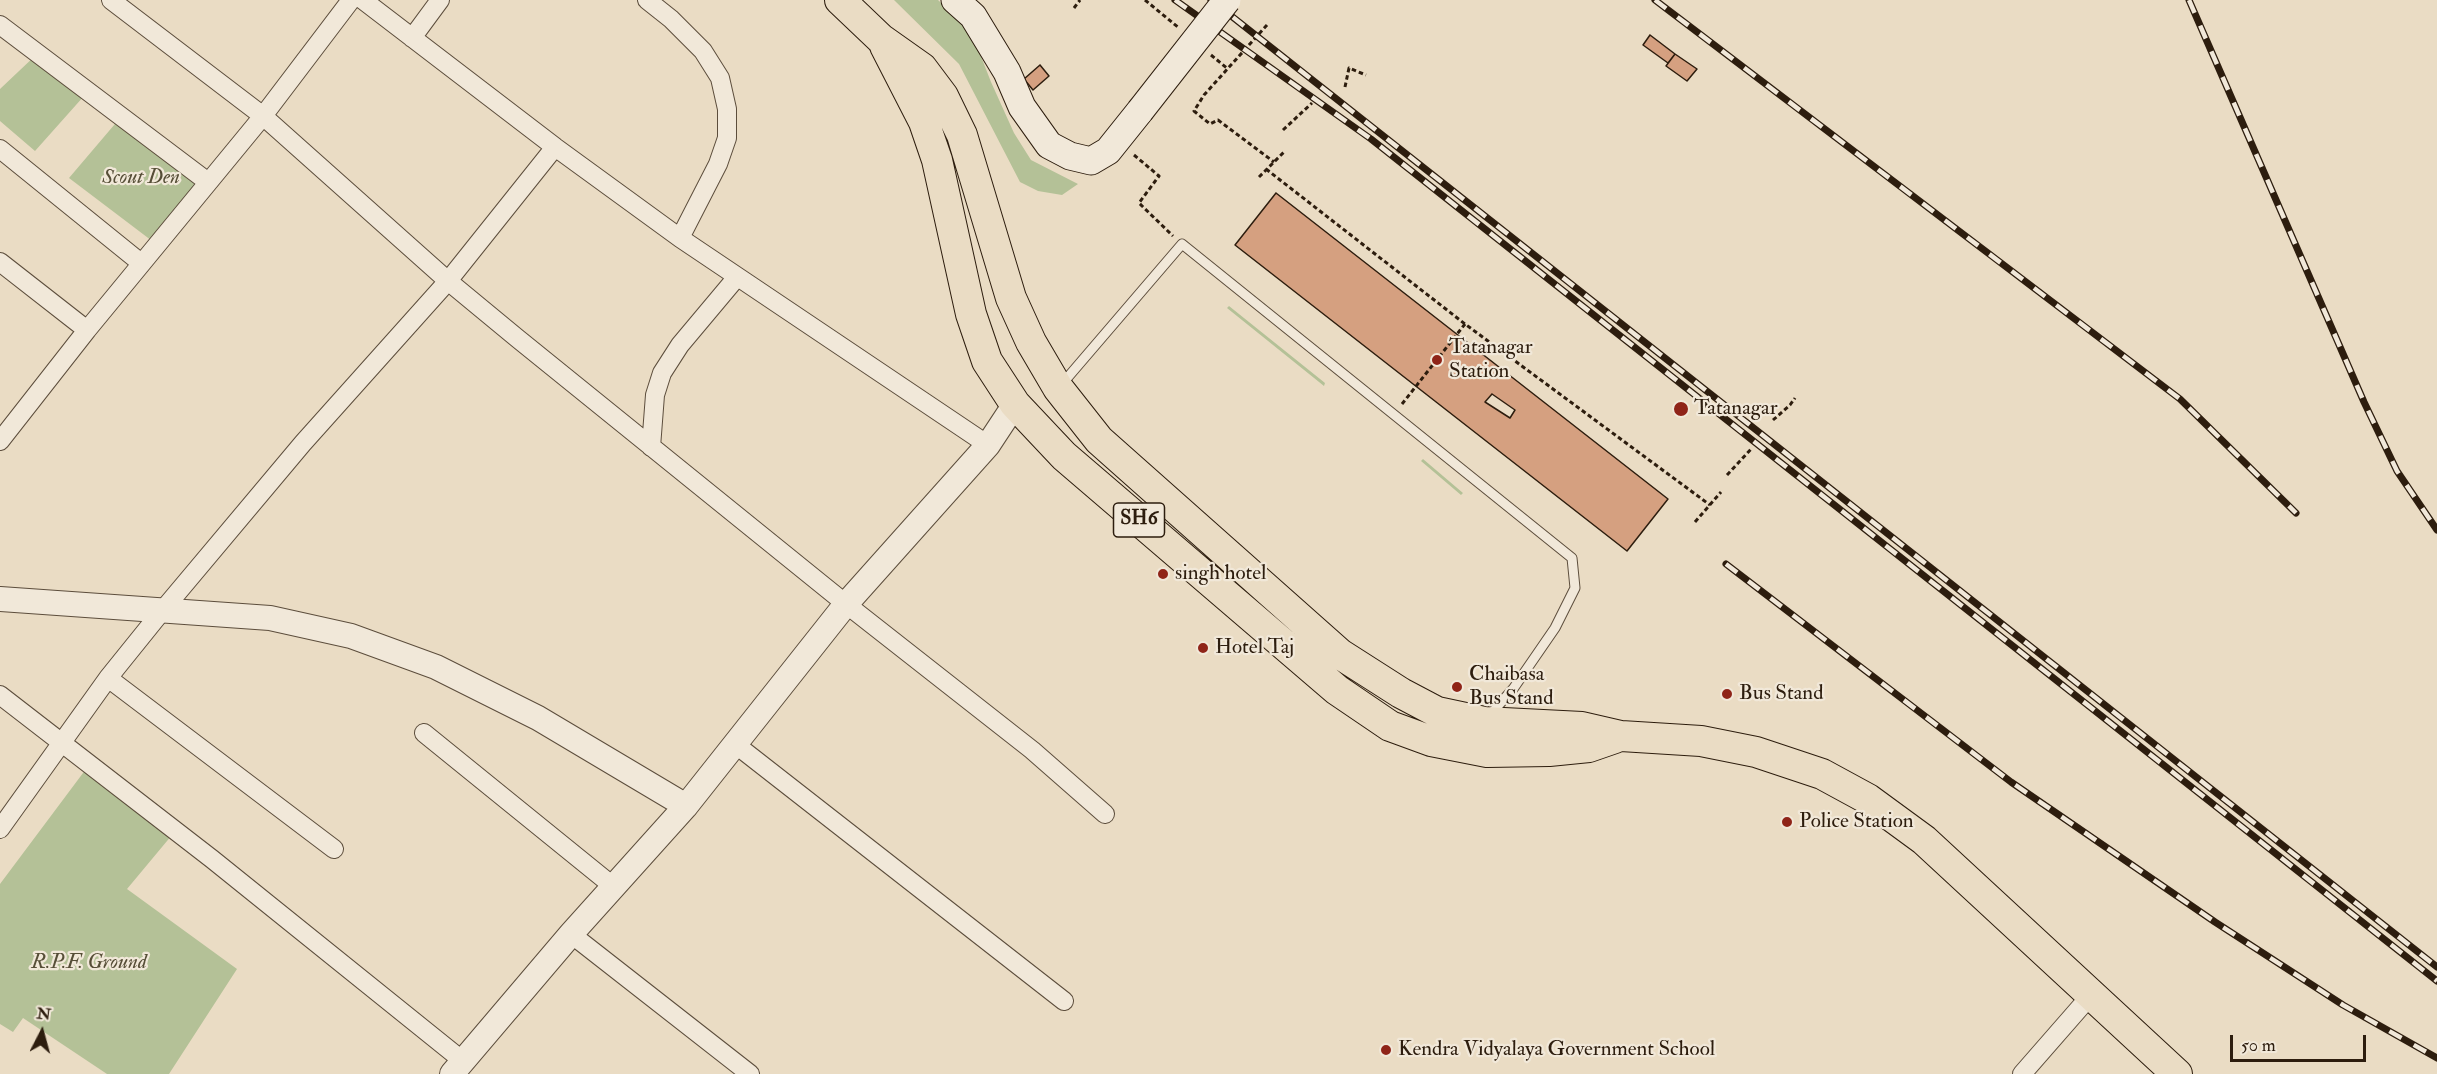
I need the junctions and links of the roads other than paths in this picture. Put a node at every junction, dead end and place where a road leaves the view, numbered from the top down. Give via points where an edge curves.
1 (111, 0) edge
2 (351, 0) edge
3 (363, 0) edge
4 (440, 0) edge
5 (647, 0) edge
6 (840, 0) edge
7 (955, 0) edge
8 (1227, 0) edge
9 (0, 25) edge
10 (412, 38) junction
11 (881, 39) junction
12 (263, 116) junction
13 (555, 147) junction
14 (0, 149) edge
15 (208, 182) junction
16 (680, 238) junction
17 (0, 262) edge
18 (141, 263) junction
19 (737, 277) junction
20 (448, 281) junction
21 (87, 330) junction
22 (1058, 388) junction
23 (1015, 404) junction
24 (0, 441) edge
25 (988, 445) junction
26 (651, 447) junction
27 (0, 599) edge
28 (846, 604) junction
29 (162, 611) junction
30 (108, 678) junction
31 (0, 694) edge
32 (1484, 722) junction
33 (424, 733) dead end
34 (1621, 736) junction
35 (62, 744) junction
36 (735, 744) junction
37 (686, 806) junction
38 (1105, 814) dead end
39 (0, 829) edge
40 (334, 849) dead end
41 (614, 887) junction
42 (571, 934) junction
43 (2091, 995) junction
44 (1064, 1002) dead end
45 (458, 1068) edge
46 (750, 1074) edge
47 (2022, 1074) edge
48 (2177, 1074) edge

1 - 12 street
2 - 12 street
3 - 10 street
4 - 10 street
5 - 16 street via 703,51 720,78 728,109 727,138 718,164
6 - 11 main road, SH6
7 - 8 main road, bridge via 973,16 1007,72 1022,107 1048,145 1091,161 1108,151
9 - 15 street
10 - 13 street
11 - 22 main road, SH6 via 922,69 943,96 962,135 1011,298
11 - 23 main road, SH6 via 924,122 937,160 971,314 987,361
12 - 15 street
12 - 20 street
13 - 16 street
13 - 20 street
14 - 18 street
15 - 18 street
16 - 19 street
17 - 21 street
18 - 21 street
19 - 25 street
19 - 26 street via 680,345 662,374 655,395
20 - 26 street
20 - 29 street via 303,443
21 - 24 street
22 - 32 main road, SH6 via 1099,440 1340,654 1437,712
22 - 32 lane via 1182,244 1572,558 1575,588 1555,628 1513,689
23 - 25 street
23 - 34 main road, SH6 via 1064,456 1337,690 1390,726 1431,741 1487,752 1589,747
25 - 28 street
26 - 28 street
27 - 29 street
28 - 36 street
28 - 38 street via 1032,750
29 - 30 street
29 - 37 street via 270,618 351,636 405,655 538,718
30 - 35 street
30 - 40 street
31 - 35 street
32 - 34 main road, SH6 via 1582,727
33 - 41 street
34 - 43 main road, SH6 via 1701,741 1756,752 1822,774 1868,799 1924,840
35 - 39 street
35 - 45 street via 221,867
36 - 37 street
36 - 44 street
37 - 41 street
41 - 42 street
42 - 45 street
42 - 46 street
43 - 47 street
43 - 48 main road, SH6

